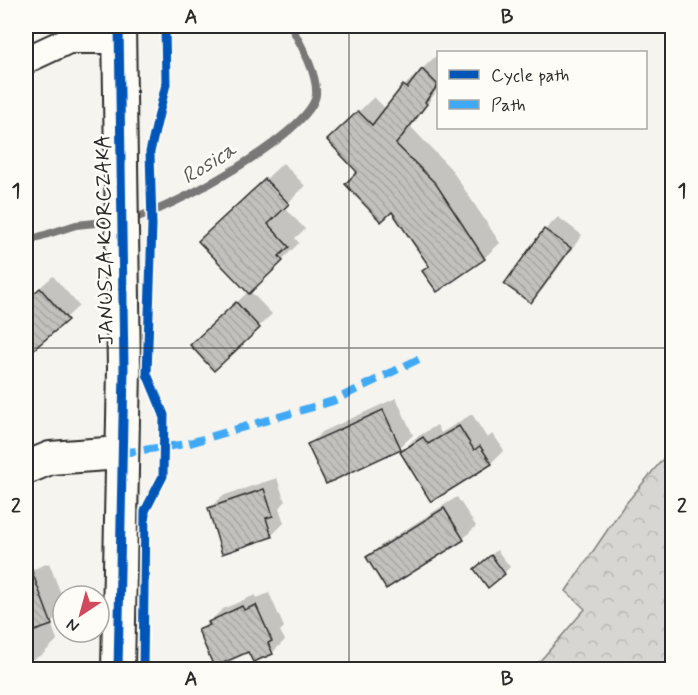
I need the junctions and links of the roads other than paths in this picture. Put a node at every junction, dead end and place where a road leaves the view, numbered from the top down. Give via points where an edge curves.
1 (119, 33) edge
2 (26, 60) edge
3 (121, 453) junction
4 (26, 468) edge
5 (118, 669) edge

1 - 2 street via 69,40
1 - 3 street, JANUSZA KORCZAKA via 123,225
3 - 4 street via 50,458
3 - 5 street, JANUSZA KORCZAKA

